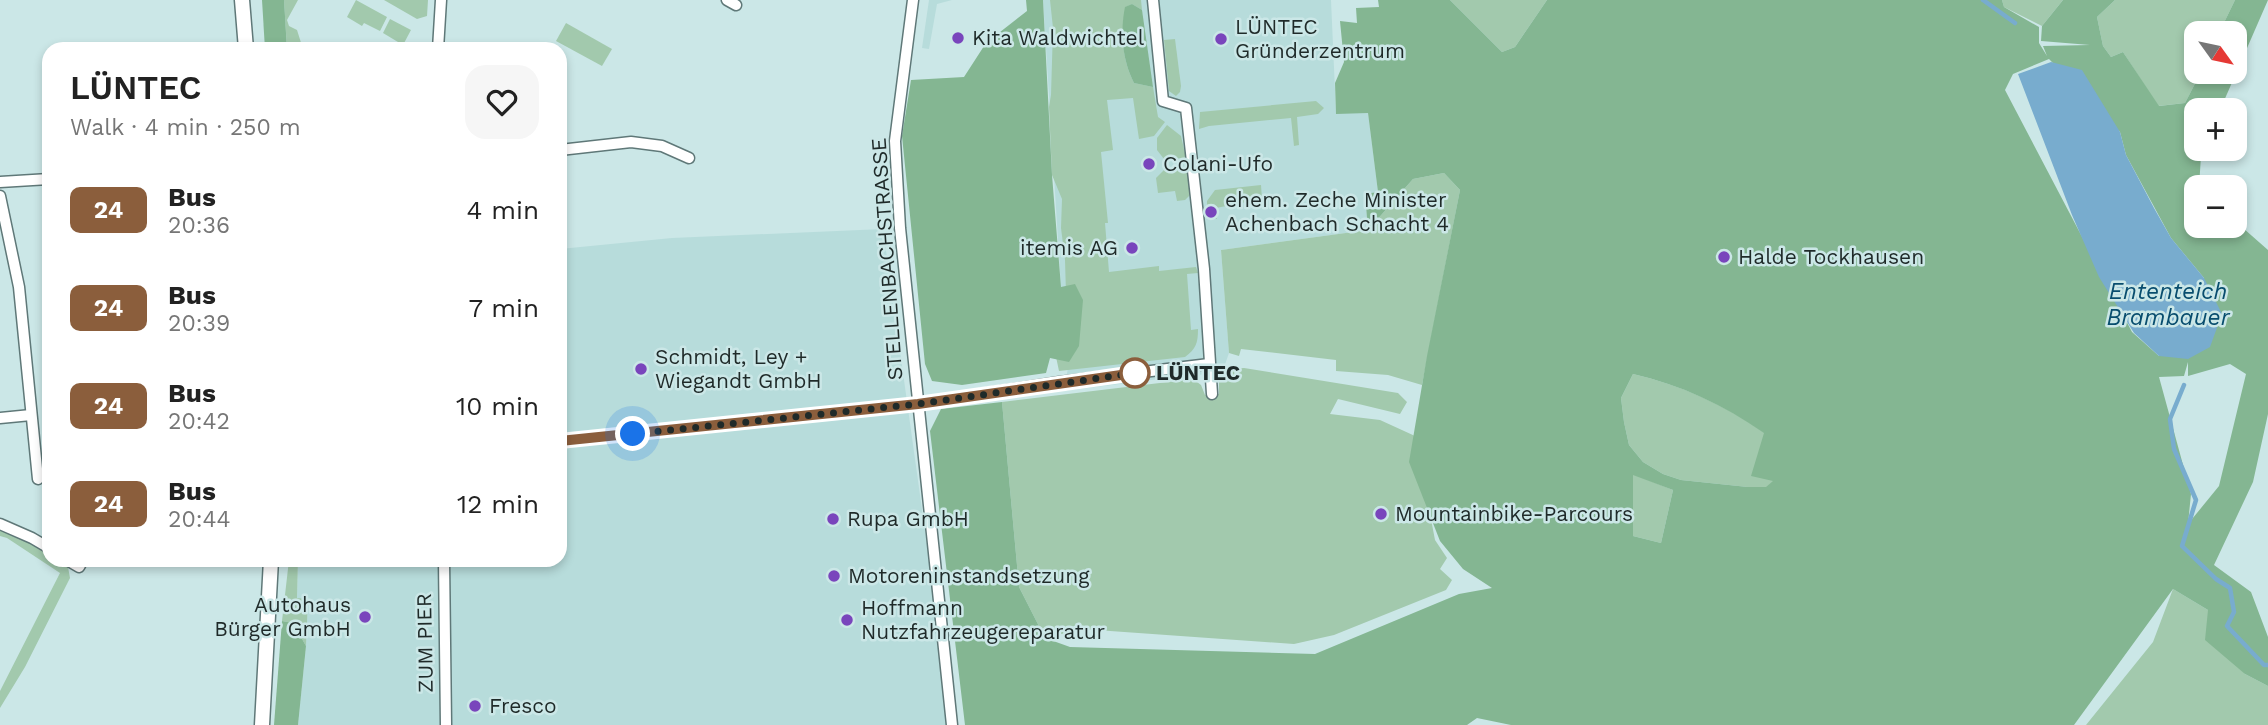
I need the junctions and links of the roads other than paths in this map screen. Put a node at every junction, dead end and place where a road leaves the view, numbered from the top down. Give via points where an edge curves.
1 (242, 0) edge
2 (440, 0) edge
3 (913, 0) edge
4 (1153, 0) edge
5 (245, 42) edge
6 (438, 42) edge
7 (567, 149) edge
8 (689, 158) dead end
9 (42, 179) edge
10 (0, 182) edge
11 (0, 196) edge
12 (1209, 364) junction
13 (1212, 394) dead end
14 (918, 404) junction
15 (31, 415) junction
16 (0, 418) edge
17 (567, 440) edge
18 (38, 480) dead end
19 (0, 524) edge
20 (42, 544) edge
21 (271, 567) edge
22 (444, 567) edge
23 (262, 725) edge
24 (446, 725) edge
25 (952, 725) edge

1 - 5 main road
2 - 6 street
3 - 14 street, STELLENBACHSTRASSE via 895,141
4 - 12 street via 1163,101 1185,108
7 - 8 street via 631,142 662,146
9 - 10 street
11 - 15 street via 19,286
12 - 13 street
12 - 14 street
14 - 17 street
14 - 25 street, STELLENBACHSTRASSE
15 - 16 street
15 - 18 street
19 - 20 street
21 - 23 main road
22 - 24 street, ZUM PIER

